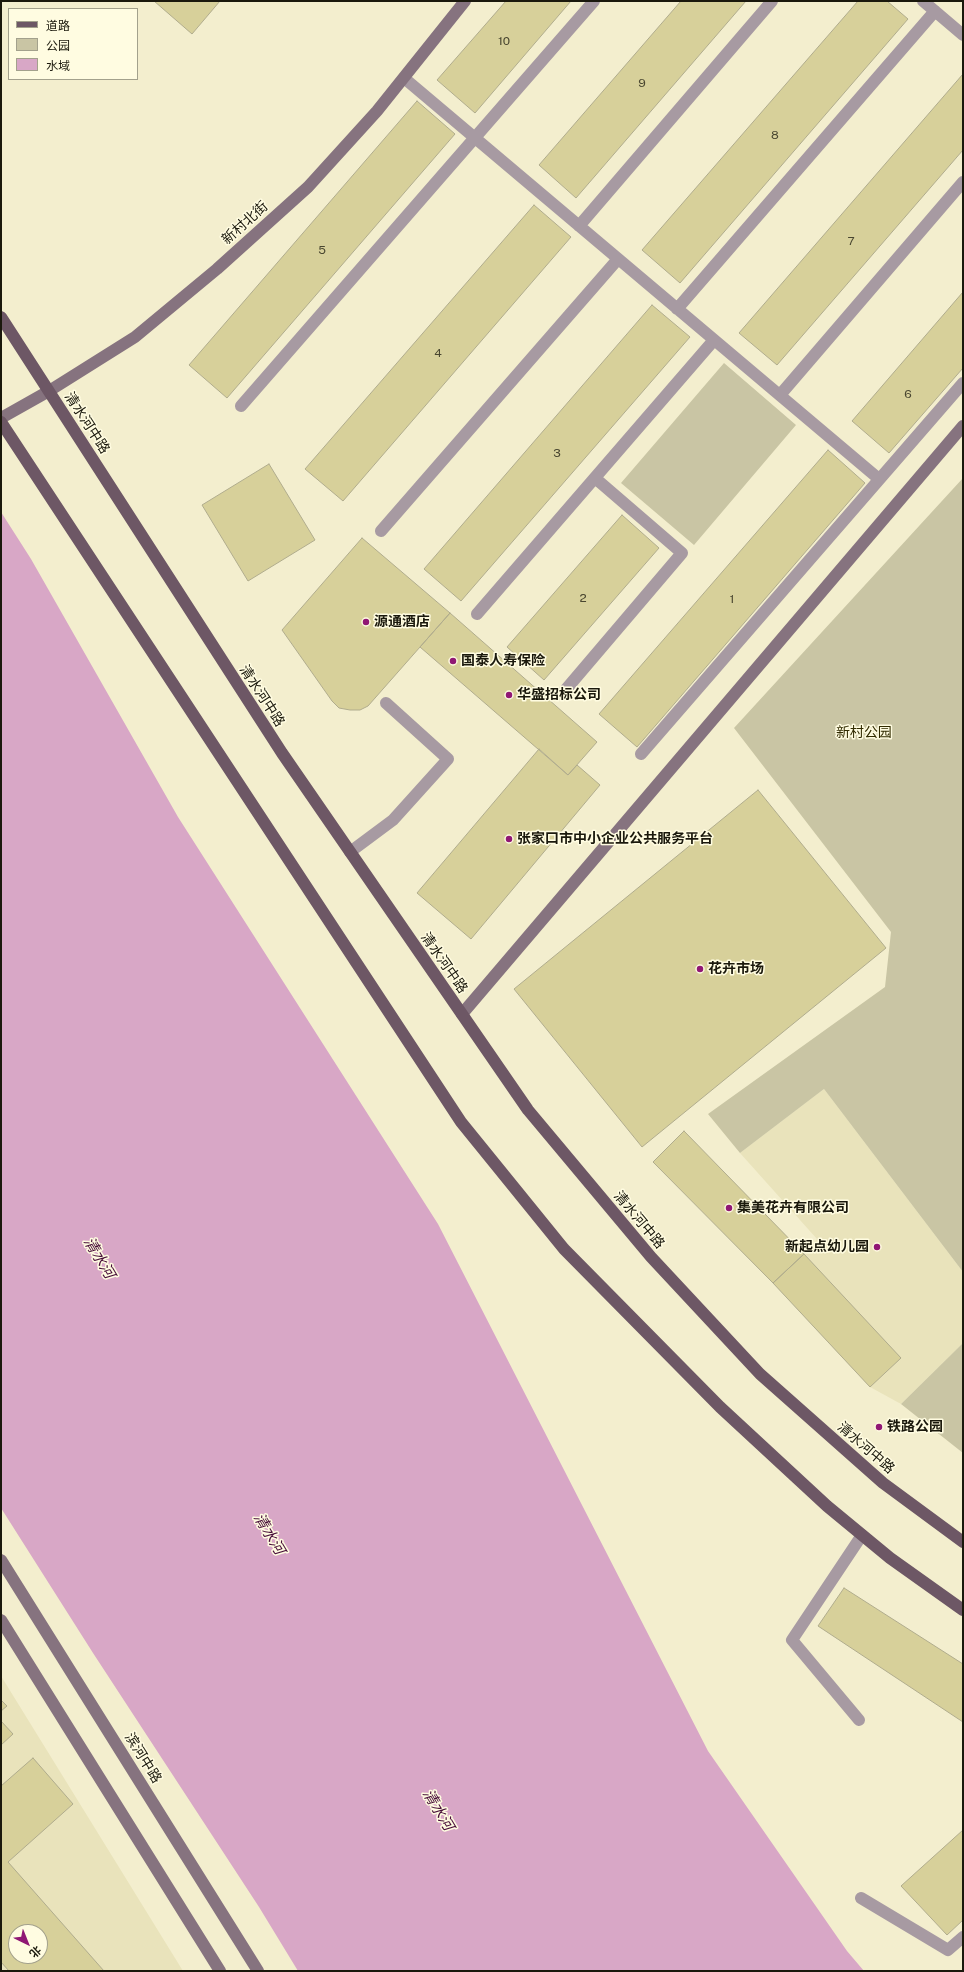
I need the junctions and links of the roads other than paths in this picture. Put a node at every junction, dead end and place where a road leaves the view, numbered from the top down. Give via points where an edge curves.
1 (465, 1) edge
2 (594, 1) edge
3 (772, 1) edge
4 (924, 1) edge
5 (935, 11) junction
6 (963, 35) edge
7 (404, 78) junction
8 (475, 137) junction
9 (963, 182) edge
10 (580, 226) junction
11 (618, 259) junction
12 (677, 309) junction
13 (1, 317) edge
14 (714, 340) junction
15 (963, 383) edge
16 (49, 391) junction
17 (780, 395) junction
18 (241, 406) dead end
19 (1, 418) edge
20 (1, 422) edge
21 (963, 426) edge
22 (595, 478) junction
23 (880, 480) junction
24 (381, 530) dead end
25 (477, 614) dead end
26 (562, 694) dead end
27 (386, 703) dead end
28 (641, 754) dead end
29 (350, 852) junction
30 (462, 1014) junction
31 (862, 1535) junction
32 (963, 1542) edge
33 (1, 1560) edge
34 (963, 1610) edge
35 (1, 1620) edge
36 (859, 1720) dead end
37 (861, 1898) dead end
38 (963, 1937) edge
39 (220, 1971) edge
40 (258, 1971) edge

1 - 7 street, 新村北街
2 - 8 street
3 - 10 street
4 - 5 street
5 - 6 street
5 - 12 street
7 - 8 street
7 - 16 street, 新村北街 via 308,187 217,269 135,337
8 - 10 street
8 - 18 street
9 - 17 street
10 - 11 street
11 - 12 street
11 - 24 street
12 - 14 street
13 - 16 main road, 清水河中路
14 - 17 street
14 - 22 street
15 - 23 street
16 - 19 street, 新村北街
16 - 29 main road, 清水河中路 via 282,753
17 - 23 street
20 - 31 main road via 461,1122 569,1254 720,1407
21 - 30 street
22 - 25 street
22 - 26 street via 682,553
23 - 28 street
27 - 29 street via 448,759 393,820
29 - 30 main road, 清水河中路
30 - 32 main road, 清水河中路 via 533,1116 651,1257 760,1374 882,1483
31 - 34 main road
31 - 36 street via 792,1640
33 - 40 street, 滨河中路
35 - 39 street
37 - 38 street via 948,1950

